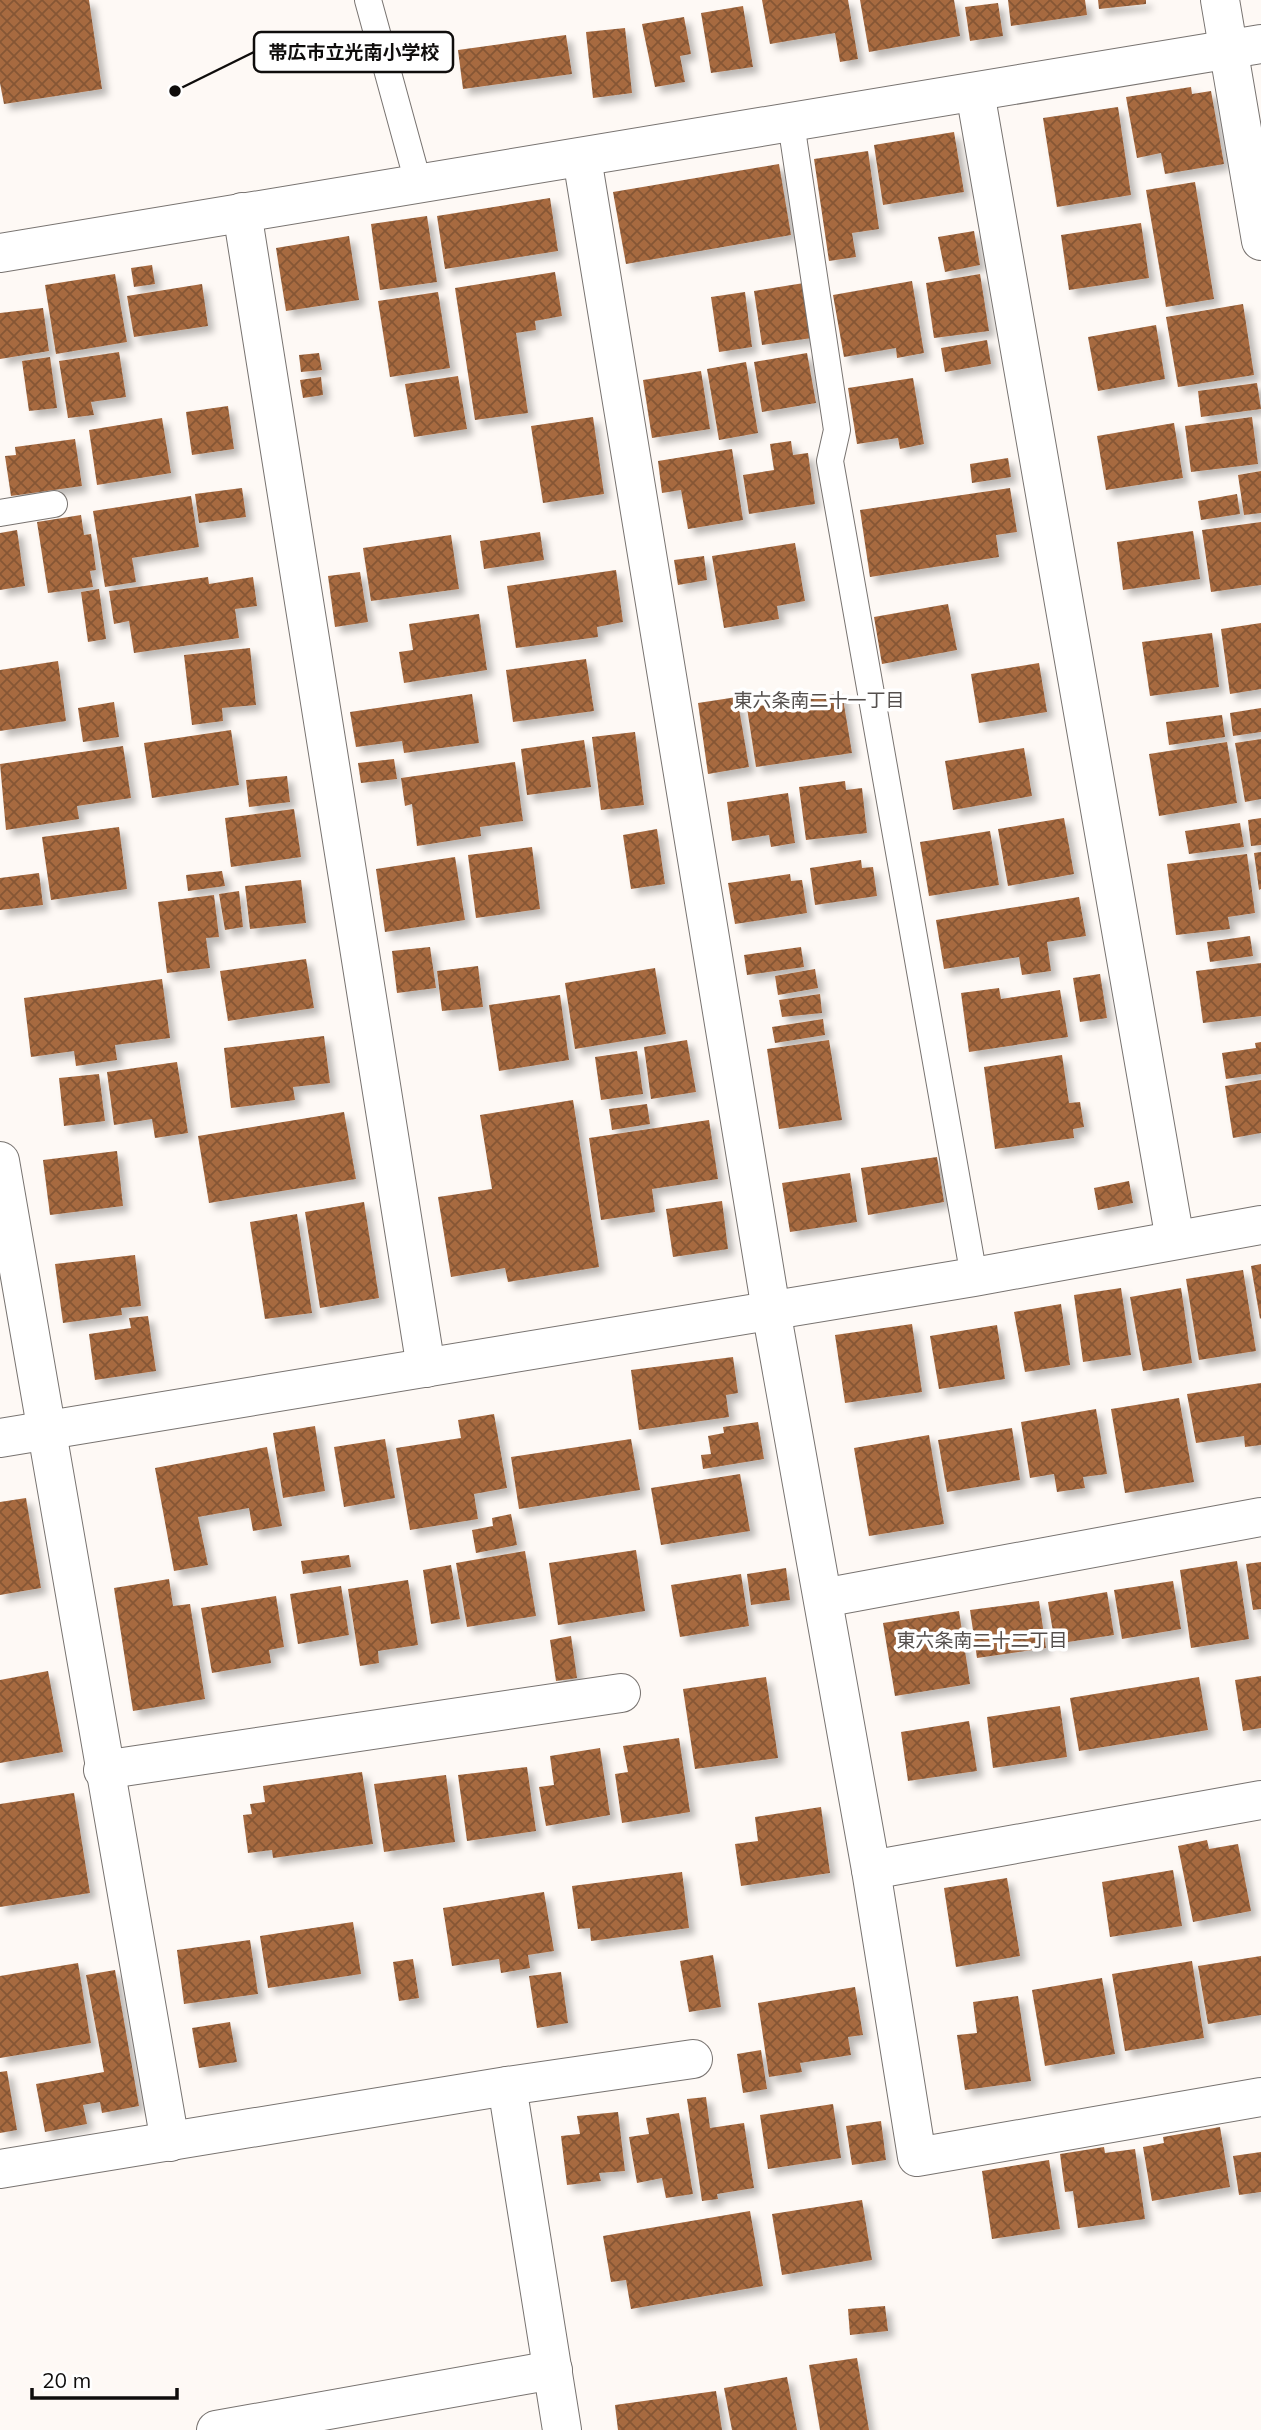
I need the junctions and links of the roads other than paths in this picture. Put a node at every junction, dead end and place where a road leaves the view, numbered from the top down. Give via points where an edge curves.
1 (368, 0) edge
2 (1220, 0) edge
3 (1244, 47) edge
4 (975, 92) junction
5 (791, 122) junction
6 (582, 158) junction
7 (419, 186) junction
8 (242, 212) junction
9 (1261, 241) edge
10 (0, 253) edge
11 (54, 505) dead end
12 (0, 513) edge
13 (0, 1161) edge
14 (1261, 1226) edge
15 (1175, 1240) junction
16 (974, 1277) junction
17 (771, 1310) junction
18 (426, 1368) junction
19 (45, 1431) junction
20 (0, 1438) edge
21 (1261, 1517) edge
22 (823, 1598) junction
23 (621, 1693) dead end
24 (103, 1770) junction
25 (1261, 1800) edge
26 (871, 1870) junction
27 (692, 2059) dead end
28 (507, 2085) junction
29 (1261, 2097) edge
30 (170, 2142) junction
31 (0, 2169) edge
32 (553, 2370) junction
33 (216, 2430) edge
34 (562, 2430) edge

1 - 7 lane
2 - 3 street
3 - 4 street
3 - 9 street
4 - 5 street
4 - 15 street
5 - 6 street
5 - 16 lane via 837,430 830,461
6 - 7 street
6 - 17 street
7 - 8 street
8 - 10 street
8 - 18 street
11 - 12 lane
13 - 19 street
14 - 15 street
15 - 16 street
16 - 17 street
17 - 18 street
17 - 22 street
18 - 19 street
19 - 20 street
19 - 24 street
21 - 22 street
22 - 26 street
23 - 24 street
24 - 30 street
25 - 26 street
26 - 29 street via 918,2157
27 - 28 street
28 - 30 street
28 - 32 street
30 - 31 street
32 - 33 street
32 - 34 street

